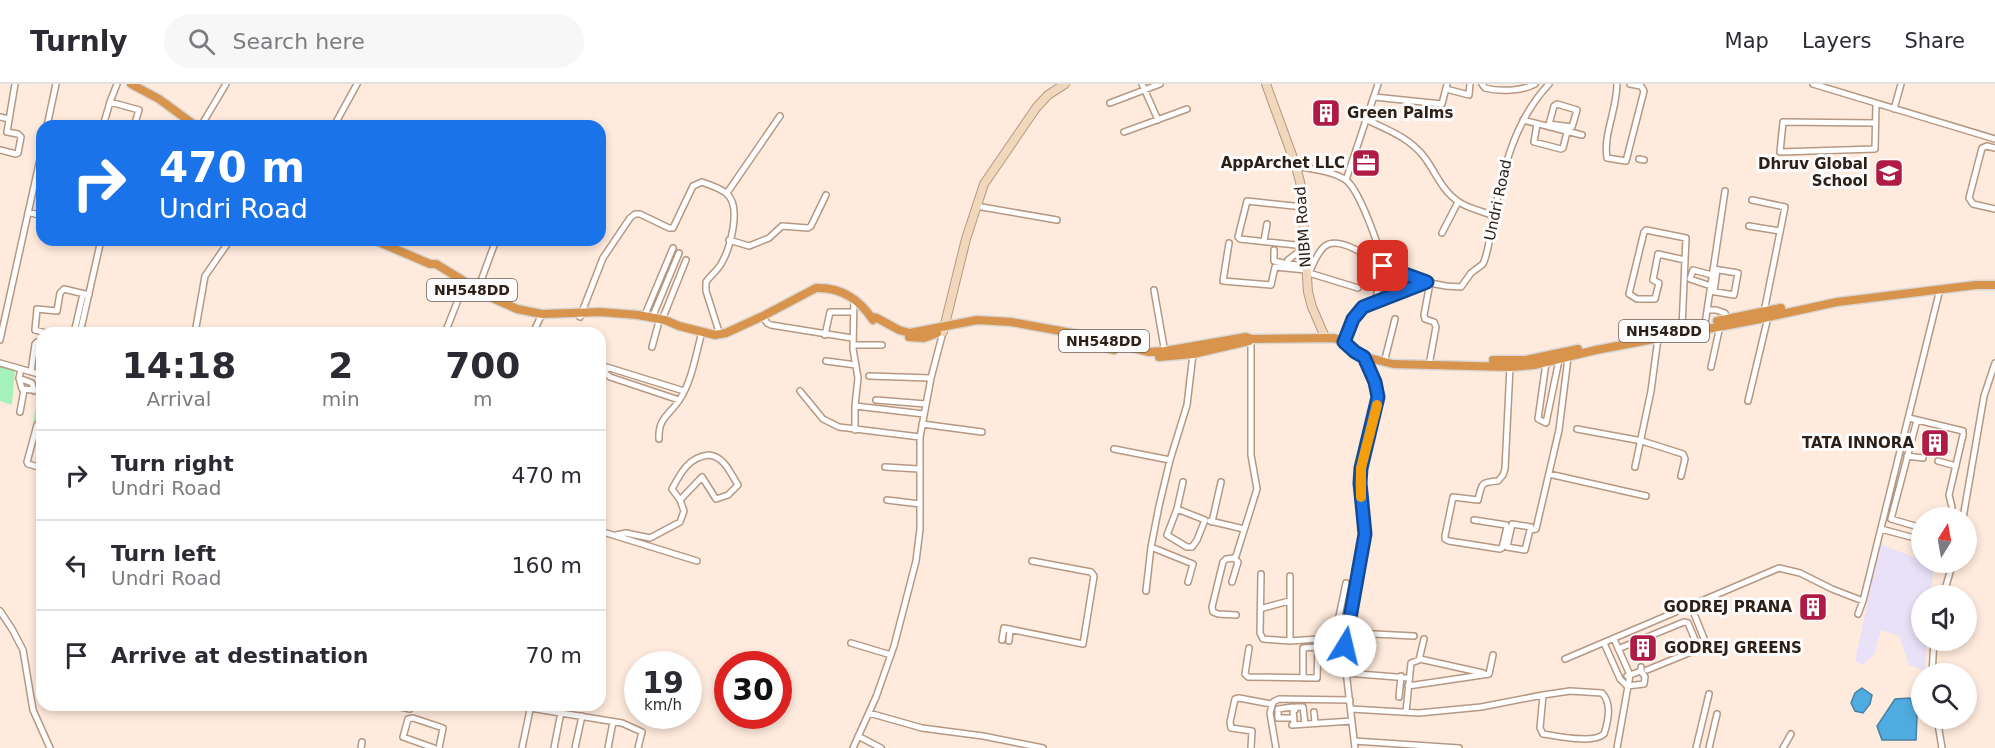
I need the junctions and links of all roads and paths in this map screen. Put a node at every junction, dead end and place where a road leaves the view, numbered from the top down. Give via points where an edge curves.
1 (15, 84) edge
2 (56, 84) edge
3 (117, 84) edge
4 (226, 84) edge
5 (357, 84) edge
6 (1065, 84) edge
7 (1160, 84) edge
8 (1266, 84) edge
9 (1378, 84) edge
10 (1470, 84) edge
11 (1482, 84) edge
12 (1535, 84) edge
13 (1549, 84) edge
14 (1617, 84) edge
15 (1630, 84) edge
16 (1813, 84) edge
17 (1901, 84) edge
18 (136, 85) edge
19 (1446, 86) edge
20 (1143, 87) edge
21 (1374, 97) junction
22 (110, 102) junction
23 (1110, 103) dead end
24 (1876, 104) junction
25 (1187, 109) dead end
26 (1894, 109) junction
27 (780, 116) dead end
28 (0, 117) edge
29 (9, 119) junction
30 (48, 120) edge
31 (105, 120) edge
32 (136, 120) edge
33 (188, 120) edge
34 (205, 120) edge
35 (337, 120) edge
36 (1158, 120) junction
37 (1367, 120) junction
38 (1523, 120) junction
39 (1874, 123) junction
40 (1537, 124) junction
41 (1549, 125) junction
42 (1124, 132) dead end
43 (1567, 132) junction
44 (1582, 135) dead end
45 (1995, 139) edge
46 (1995, 148) edge
47 (0, 150) edge
48 (1296, 166) junction
49 (36, 177) edge
50 (1346, 180) junction
51 (1725, 191) dead end
52 (727, 193) junction
53 (826, 195) dead end
54 (1752, 200) dead end
55 (1458, 202) junction
56 (976, 206) junction
57 (1303, 207) junction
58 (1995, 209) edge
59 (28, 212) junction
60 (36, 214) edge
61 (1494, 216) junction
62 (1057, 220) dead end
63 (1267, 224) dead end
64 (1749, 226) dead end
65 (1780, 231) junction
66 (1442, 233) dead end
67 (729, 240) junction
68 (1264, 241) junction
69 (1229, 243) dead end
70 (99, 246) edge
71 (226, 246) edge
72 (388, 246) edge
73 (494, 246) edge
74 (1305, 247) junction
75 (673, 248) dead end
76 (1274, 250) dead end
77 (679, 254) dead end
78 (686, 260) dead end
79 (1685, 260) junction
80 (1288, 264) junction
81 (1383, 266) junction
82 (1307, 272) junction
83 (1713, 272) junction
84 (465, 283) junction
85 (1428, 283) junction
86 (1995, 284) edge
87 (1379, 285) dead end
88 (1358, 288) dead end
89 (1710, 288) junction
90 (478, 289) junction
91 (1940, 289) junction
92 (1154, 290) dead end
93 (86, 294) junction
94 (854, 298) junction
95 (1376, 302) junction
96 (1707, 310) junction
97 (519, 312) junction
98 (853, 312) junction
99 (1766, 314) junction
100 (580, 315) junction
101 (764, 316) junction
102 (541, 317) junction
103 (1395, 319) dead end
104 (1727, 319) junction
105 (652, 320) junction
106 (1706, 324) junction
107 (1720, 326) junction
108 (76, 327) edge
109 (81, 327) edge
110 (196, 327) edge
111 (447, 327) edge
112 (536, 327) edge
113 (1682, 328) junction
114 (943, 329) junction
115 (36, 330) edge
116 (702, 332) junction
117 (726, 333) junction
118 (825, 335) junction
119 (1325, 337) junction
120 (1658, 338) junction
121 (1251, 339) junction
122 (0, 340) edge
123 (852, 342) junction
124 (1344, 342) junction
125 (36, 343) edge
126 (882, 345) dead end
127 (652, 347) dead end
128 (1165, 354) junction
129 (1193, 354) junction
130 (1364, 357) junction
131 (1386, 359) junction
132 (1564, 359) junction
133 (1376, 360) junction
134 (826, 361) dead end
135 (1429, 362) junction
136 (0, 363) edge
137 (1546, 363) junction
138 (1995, 363) edge
139 (856, 365) junction
140 (606, 367) edge
141 (1510, 367) junction
142 (1711, 367) dead end
143 (21, 369) junction
144 (31, 372) junction
145 (36, 373) edge
146 (606, 374) edge
147 (869, 376) dead end
148 (19, 378) junction
149 (931, 378) junction
150 (24, 390) junction
151 (34, 391) joint
152 (684, 391) junction
153 (800, 391) dead end
154 (679, 400) junction
155 (876, 400) dead end
156 (1748, 401) dead end
157 (926, 404) junction
158 (855, 406) junction
159 (20, 412) dead end
160 (924, 414) junction
161 (1909, 418) junction
162 (1917, 420) junction
163 (922, 424) junction
164 (1577, 429) dead end
165 (855, 430) junction
166 (36, 432) edge
167 (982, 432) dead end
168 (920, 437) junction
169 (659, 439) dead end
170 (1642, 441) junction
171 (1114, 449) dead end
172 (1907, 456) junction
173 (1923, 458) dead end
174 (1170, 460) junction
175 (1938, 461) dead end
176 (36, 466) edge
177 (1956, 466) junction
178 (885, 467) dead end
179 (1635, 467) dead end
180 (919, 469) junction
181 (1549, 474) junction
182 (1681, 476) dead end
183 (1183, 482) dead end
184 (1221, 482) dead end
185 (1646, 496) dead end
186 (680, 500) junction
187 (887, 500) dead end
188 (920, 504) junction
189 (1952, 507) edge
190 (1965, 507) edge
191 (1178, 509) junction
192 (1205, 520) junction
193 (1474, 520) dead end
194 (1212, 522) junction
195 (1911, 525) edge
196 (1244, 529) junction
197 (1881, 529) junction
198 (1531, 530) junction
199 (606, 533) edge
200 (614, 536) junction
201 (1911, 537) edge
202 (1151, 547) junction
203 (1234, 558) junction
204 (697, 561) dead end
205 (1032, 561) dead end
206 (1261, 574) dead end
207 (1290, 576) dead end
208 (1188, 582) dead end
209 (1233, 582) dead end
210 (1346, 583) dead end
211 (1146, 591) dead end
212 (1289, 601) junction
213 (1863, 601) junction
214 (1691, 606) junction
215 (1263, 608) dead end
216 (0, 610) edge
217 (1858, 614) dead end
218 (1236, 615) dead end
219 (1010, 629) junction
220 (1414, 636) dead end
221 (1424, 639) dead end
222 (1614, 639) junction
223 (1002, 640) dead end
224 (1334, 640) junction
225 (1009, 641) dead end
226 (1290, 641) junction
227 (1345, 641) junction
228 (850, 643) dead end
229 (1604, 643) junction
230 (1318, 647) junction
231 (1249, 648) dead end
232 (1618, 650) junction
233 (1708, 651) dead end
234 (891, 655) junction
235 (1493, 655) dead end
236 (1420, 659) junction
237 (1565, 659) dead end
238 (1647, 670) dead end
239 (1346, 673) junction
240 (1489, 674) junction
241 (1630, 675) junction
242 (1401, 676) junction
243 (1303, 678) junction
244 (1409, 678) junction
245 (1620, 679) junction
246 (1408, 686) junction
247 (1627, 686) junction
248 (1709, 694) dead end
249 (1543, 695) junction
250 (1399, 697) dead end
251 (1350, 700) junction
252 (1271, 704) junction
253 (1351, 709) junction
254 (529, 711) edge
255 (556, 711) edge
256 (561, 712) junction
257 (1314, 712) dead end
258 (1406, 712) junction
259 (869, 713) junction
260 (1718, 714) dead end
261 (582, 716) junction
262 (1352, 721) junction
263 (613, 722) junction
264 (1315, 723) junction
265 (1305, 724) junction
266 (1939, 729) edge
267 (1791, 734) dead end
268 (858, 736) junction
269 (1355, 745) edge
270 (50, 748) edge
271 (436, 748) edge
272 (522, 748) edge
273 (554, 748) edge
274 (577, 748) edge
275 (609, 748) edge
276 (638, 748) edge
277 (853, 748) edge
278 (881, 748) edge
279 (1043, 748) edge
280 (1251, 748) edge
281 (1276, 748) edge
282 (1459, 748) edge
283 (1617, 748) edge
284 (1696, 748) edge
285 (1709, 748) edge
286 (1783, 748) edge
287 (1942, 748) edge

1 - 29 street
2 - 30 street
3 - 22 street
4 - 34 street
5 - 35 street
6 - 56 main road via 1034,111 984,184
7 - 20 street
8 - 48 main road, NIBM Road
9 - 21 street
10 - 19 street via 1469,95
11 - 12 street via 1495,89
13 - 38 street, Undri Road
14 - 15 street via 1605,149 1607,159 1617,161 1626,161 1644,91 1641,86
16 - 24 street
17 - 26 street
18 - 33 highway
19 - 21 street via 1442,104
20 - 23 street
20 - 36 street
21 - 37 street
22 - 31 street
22 - 32 street via 139,110
24 - 26 street
24 - 39 street
25 - 36 street
26 - 45 street
27 - 52 street
28 - 29 street
29 - 47 street via 7,132 21,137 20,149 16,154
36 - 42 street
37 - 50 street
37 - 55 street via 1411,143
38 - 40 street
38 - 61 street, Undri Road via 1503,169
39 - 39 street via 1875,149 1780,152 1783,122
40 - 41 street
40 - 43 street via 1533,142 1561,149
41 - 41 street via 1572,127 1576,110 1554,105
41 - 43 street
43 - 44 street
46 - 58 street via 1982,148 1969,198 1973,204
48 - 50 street
48 - 57 main road, NIBM Road
49 - 59 street
50 - 81 street via 1374,232
51 - 83 street
52 - 67 street via 736,216
52 - 100 street via 702,182 693,186 673,228 640,214 630,218 603,258
53 - 67 street via 808,228 786,225 749,246
54 - 65 street via 1785,207
55 - 61 street
55 - 66 street
56 - 62 street
56 - 114 main road
57 - 68 street via 1248,201 1239,238
57 - 74 main road, NIBM Road
59 - 60 street
59 - 122 street
61 - 85 street, Undri Road via 1482,266 1461,287
63 - 68 street
64 - 65 street
65 - 99 street
67 - 117 street via 721,264 706,282 706,291
68 - 74 street
69 - 80 street via 1223,280 1270,285 1275,267
70 - 93 street
71 - 110 street via 205,276
72 - 84 highway, NH548DD via 436,264
73 - 90 street
74 - 80 street
74 - 82 main road, NIBM Road
75 - 105 street
76 - 80 street via 1274,261
77 - 105 street
78 - 105 street
79 - 79 street via 1659,254 1653,280 1659,283 1656,298 1637,299 1629,295 1646,230 1686,238
79 - 113 street
80 - 82 street
81 - 82 street, Undri Road via 1359,250 1330,243
81 - 85 street, Undri Road
82 - 88 street
82 - 119 main road, NIBM Road via 1310,301
83 - 89 street
83 - 89 street
83 - 89 street via 1693,270 1690,279
83 - 89 street via 1738,273 1734,295
84 - 90 highway, NH548DD
84 - 97 highway, NH548DD via 495,303
84 - 111 street
85 - 95 street, Undri Road
85 - 135 street via 1424,315 1436,327
86 - 91 highway, NH548DD
86 - 99 highway, NH548DD via 1961,281 1837,297
87 - 95 street
89 - 96 street
90 - 97 highway, NH548DD
91 - 99 highway, NH548DD
91 - 161 street
92 - 128 street
93 - 108 street
93 - 109 street
93 - 115 street via 62,290 57,311 37,309
94 - 98 street
94 - 101 highway, NH548DD via 837,290 816,288
94 - 114 highway, NH548DD via 872,317 899,330 910,333
95 - 124 street, Undri Road via 1357,314
96 - 104 street via 1721,311
96 - 106 street
97 - 102 highway, NH548DD
98 - 118 street via 830,312
98 - 123 street
99 - 104 highway, NH548DD
99 - 107 highway, NH548DD
99 - 156 street
100 - 102 highway, NH548DD
100 - 105 highway, NH548DD via 618,313
101 - 117 highway, NH548DD
101 - 118 street via 771,326
102 - 112 street
103 - 131 street
104 - 106 highway, NH548DD
105 - 116 highway, NH548DD
105 - 127 street
106 - 113 highway, NH548DD
107 - 120 highway, NH548DD
107 - 142 street
113 - 135 highway, NH548DD via 1526,360
114 - 128 highway, NH548DD via 977,320 1077,334
114 - 149 street
116 - 117 highway, NH548DD
116 - 152 street
118 - 123 street
119 - 121 highway, NH548DD
119 - 124 highway, NH548DD
120 - 132 highway, NH548DD
120 - 170 street
121 - 128 highway, NH548DD
121 - 129 highway, NH548DD
121 - 196 street via 1251,454 1257,489
123 - 126 street
123 - 139 street
124 - 130 highway, NH548DD
125 - 144 street
128 - 129 highway, NH548DD
129 - 174 street via 1187,405
130 - 133 highway, NH548DD
130 - 227 street via 1378,397 1361,468 1365,534
131 - 133 highway, NH548DD
131 - 135 highway, NH548DD
132 - 137 highway, NH548DD
132 - 137 street via 1546,423 1538,419
132 - 181 street via 1563,411
133 - 135 highway, NH548DD via 1393,364
134 - 139 street
135 - 141 highway, NH548DD
136 - 143 street
137 - 141 highway, NH548DD
138 - 190 street via 1984,396
139 - 158 street
140 - 152 street
141 - 193 street via 1503,475 1498,481 1482,484 1478,500 1453,496 1445,536 1449,541 1502,548 1506,525
143 - 144 street
143 - 148 street
144 - 145 street
146 - 154 street
147 - 149 street
148 - 150 street
148 - 151 street via 32,383
149 - 157 street
150 - 151 street
150 - 159 street
152 - 154 street
153 - 165 street via 827,421
154 - 169 street via 660,423
155 - 157 street
157 - 160 street
158 - 160 street
158 - 165 street
160 - 163 street
161 - 162 street
161 - 197 street
162 - 172 street
162 - 177 street via 1963,431
163 - 167 street
163 - 168 street
164 - 170 street
165 - 168 street
166 - 176 street via 27,462
168 - 180 street
170 - 179 street
170 - 182 street via 1683,454
171 - 174 street
172 - 173 street
172 - 195 street via 1891,519
174 - 202 street
175 - 177 street
177 - 189 street via 1949,495
178 - 180 street
180 - 188 street
181 - 185 street
181 - 198 street via 1536,529
183 - 191 street
184 - 194 street
186 - 186 street via 672,489 681,472 700,456 716,456 738,486 716,499 702,477
186 - 200 street via 684,511 680,522 650,538 626,533
187 - 188 street
188 - 234 street via 918,552
191 - 192 street
191 - 192 street via 1167,535 1187,546 1195,543
192 - 194 street
194 - 196 street
196 - 203 street
197 - 201 street
197 - 213 street
198 - 198 street via 1525,550 1507,547 1512,524
199 - 200 street
200 - 204 street
202 - 208 street via 1193,564
202 - 211 street
203 - 209 street via 1238,562
203 - 218 street via 1223,562 1212,607 1218,614
205 - 219 street via 1091,572 1094,576 1083,644
206 - 226 street via 1261,637
207 - 212 street
210 - 224 street
212 - 215 street
212 - 226 street
213 - 214 street via 1800,573 1779,568
213 - 217 street
214 - 222 street
214 - 233 street
216 - 270 street via 23,651 33,710
219 - 223 street via 1004,628
219 - 225 street
220 - 227 street via 1374,634
221 - 236 street
222 - 229 street
222 - 232 street
224 - 226 street
224 - 227 street
227 - 230 street
227 - 239 street
228 - 234 street
229 - 237 street
229 - 245 street
230 - 243 street via 1317,678
230 - 243 street via 1303,648
231 - 243 street via 1245,674 1248,677
232 - 238 street via 1688,623 1698,647 1696,651
232 - 241 street
234 - 259 street
235 - 240 street
236 - 240 street
236 - 244 street via 1411,663
239 - 242 street
239 - 251 street
240 - 246 street
241 - 245 street
241 - 247 street
241 - 247 street via 1641,669 1644,684
242 - 244 street
242 - 250 street
244 - 246 street
245 - 247 street
246 - 258 street
247 - 283 street
248 - 284 street
249 - 249 street via 1543,734 1586,739 1604,734 1608,706 1602,693 1570,691
249 - 258 street via 1481,706
251 - 252 street via 1280,699
251 - 253 street
252 - 280 street via 1235,699 1231,728 1252,731
252 - 281 street
253 - 258 street
253 - 262 street
254 - 272 street
255 - 256 street
256 - 261 street
256 - 273 street
257 - 264 street
259 - 268 street
259 - 279 street via 922,728
260 - 285 street
261 - 263 street
261 - 274 street
262 - 264 street
262 - 269 street
263 - 275 street
263 - 276 street via 642,732
264 - 265 street
265 - 265 street via 1294,723 1296,707 1302,706
266 - 287 street
267 - 286 street
268 - 277 street
268 - 278 street
269 - 282 street
271 - 271 street via 403,737 408,719 443,728

